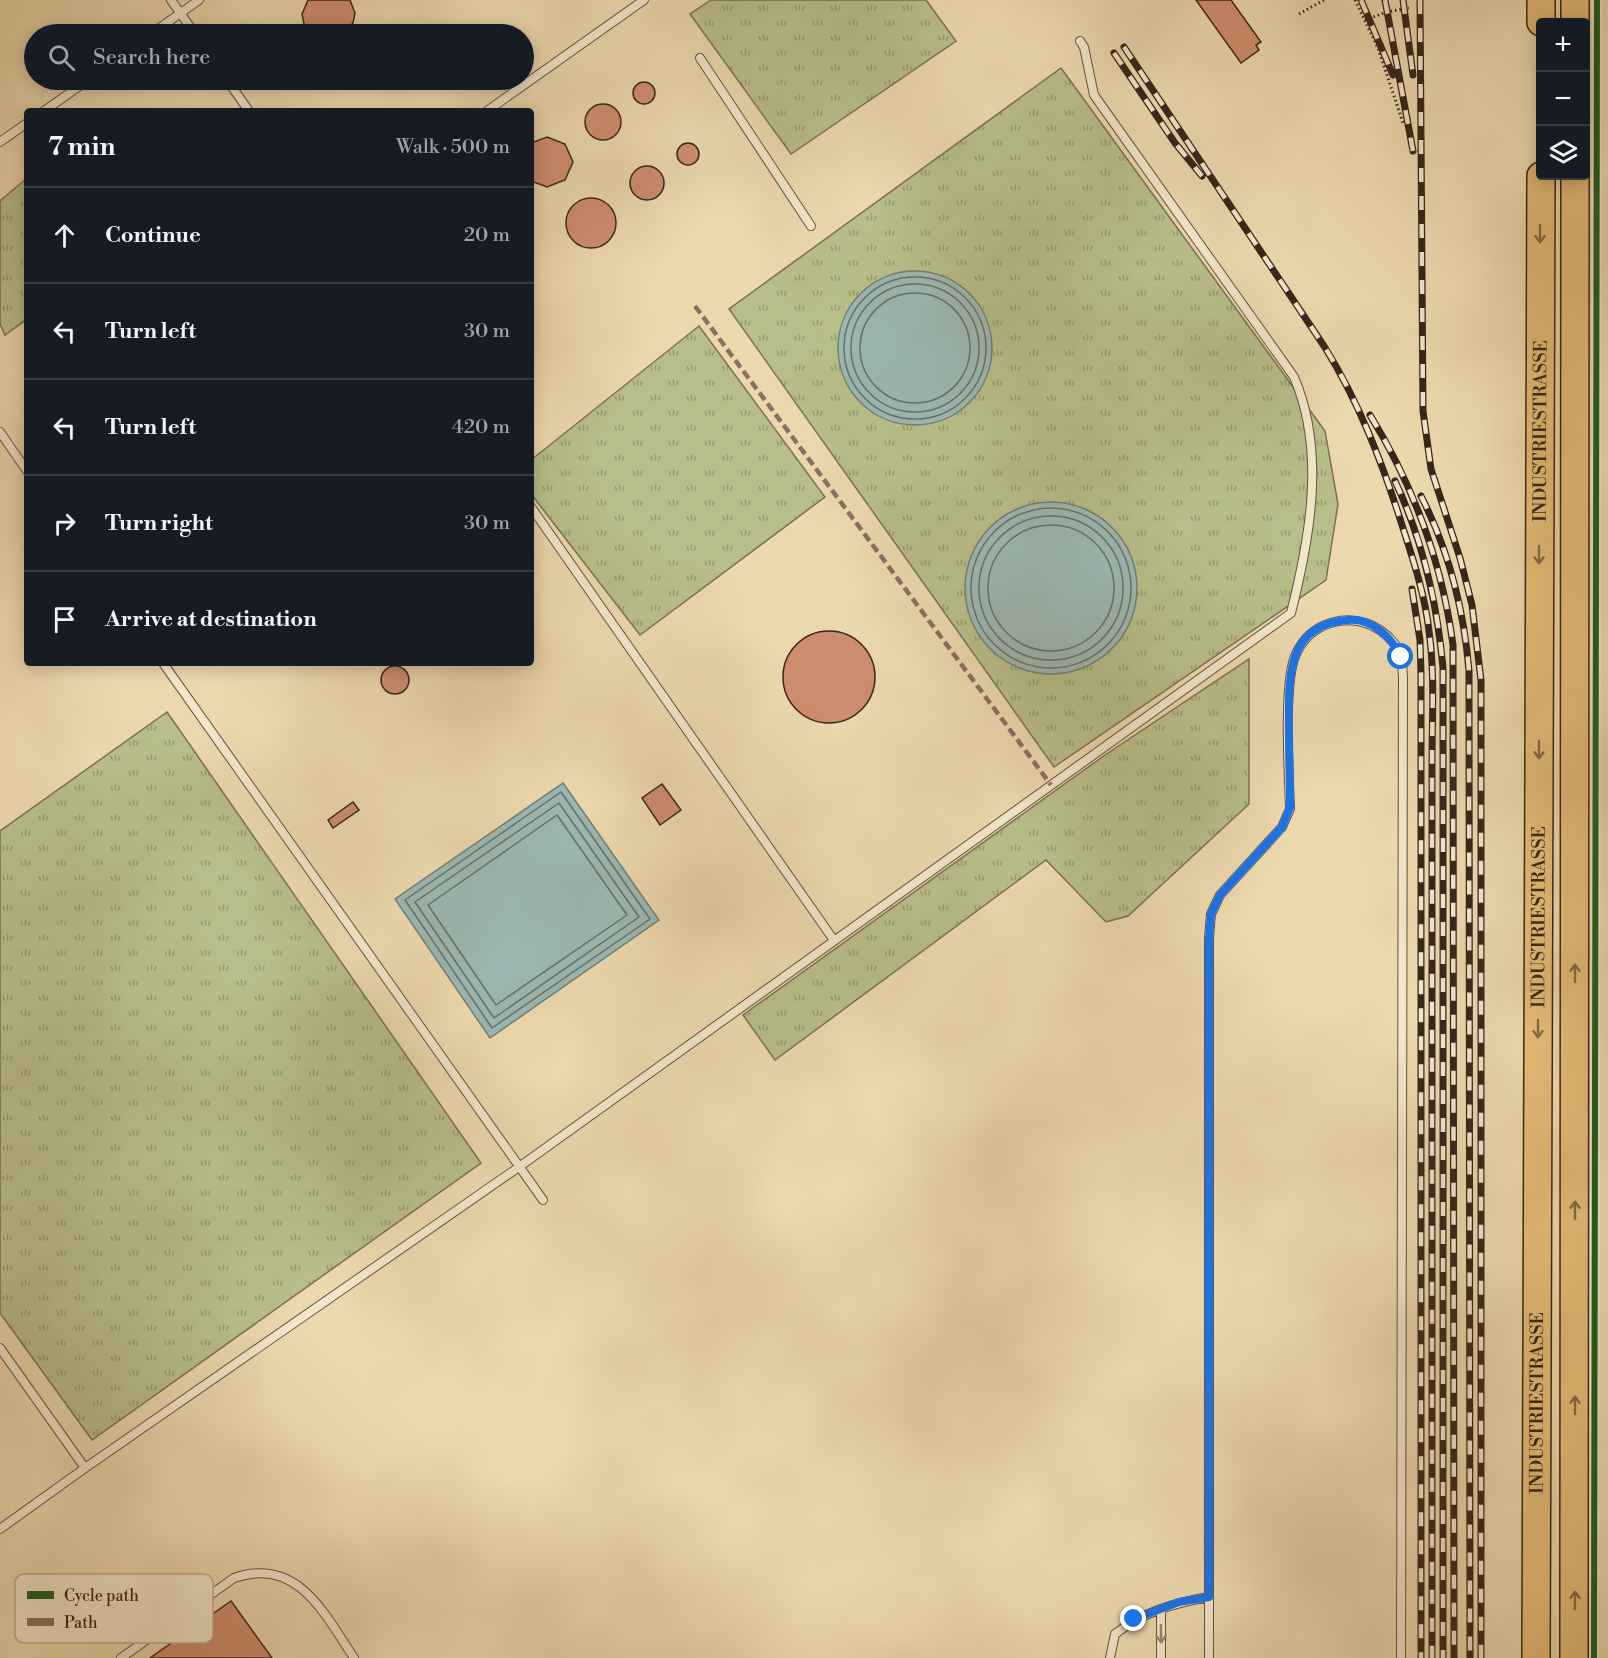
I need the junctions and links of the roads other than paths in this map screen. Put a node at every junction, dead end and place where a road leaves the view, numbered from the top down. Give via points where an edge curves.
1 (171, 0) edge
2 (199, 0) edge
3 (644, 0) edge
4 (1541, 0) edge
5 (1575, 0) edge
6 (180, 13) junction
7 (1541, 18) edge
8 (1575, 18) edge
9 (165, 24) edge
10 (188, 24) edge
11 (1080, 41) dead end
12 (700, 58) dead end
13 (534, 78) edge
14 (74, 90) edge
15 (234, 90) edge
16 (518, 90) edge
17 (48, 108) edge
18 (247, 108) edge
19 (492, 108) edge
20 (24, 125) edge
21 (0, 142) edge
22 (1541, 180) edge
23 (1575, 180) edge
24 (811, 226) dead end
25 (0, 432) edge
26 (24, 467) edge
27 (534, 511) edge
28 (165, 666) edge
29 (833, 939) junction
30 (519, 1167) junction
31 (543, 1200) dead end
32 (0, 1348) edge
33 (85, 1468) junction
34 (0, 1529) edge
35 (213, 1593) edge
36 (1209, 1597) junction
37 (1161, 1609) junction
38 (142, 1643) edge
39 (121, 1658) edge
40 (354, 1658) edge
41 (1110, 1658) edge
42 (1161, 1658) edge
43 (1209, 1658) edge
44 (1401, 1658) edge
45 (1536, 1658) edge
46 (1574, 1658) edge

1 - 6 lane
2 - 6 lane
3 - 13 lane
4 - 7 highway
5 - 8 highway
6 - 9 lane
6 - 10 lane
11 - 29 lane via 1094,95 1301,392 1312,480 1305,559 1291,613
12 - 24 lane
14 - 17 lane
15 - 18 lane
16 - 19 lane
20 - 21 lane
22 -> 45 highway, INDUSTRIESTRASSE
46 -> 23 highway, INDUSTRIESTRASSE
25 - 26 lane
27 - 29 lane
28 - 30 lane
29 - 30 lane
30 - 31 lane
30 - 33 lane
32 - 33 lane
33 - 34 lane
35 - 40 lane via 253,1571 280,1574 312,1600
36 - 37 lane
36 - 43 lane
36 - 44 lane via 1211,914 1220,895 1282,827 1290,808 1289,677 1295,655 1315,630 1332,622 1366,622 1394,643 1401,657 1403,676
37 - 41 lane via 1134,1619 1115,1634
37 -> 42 lane
38 - 39 lane

